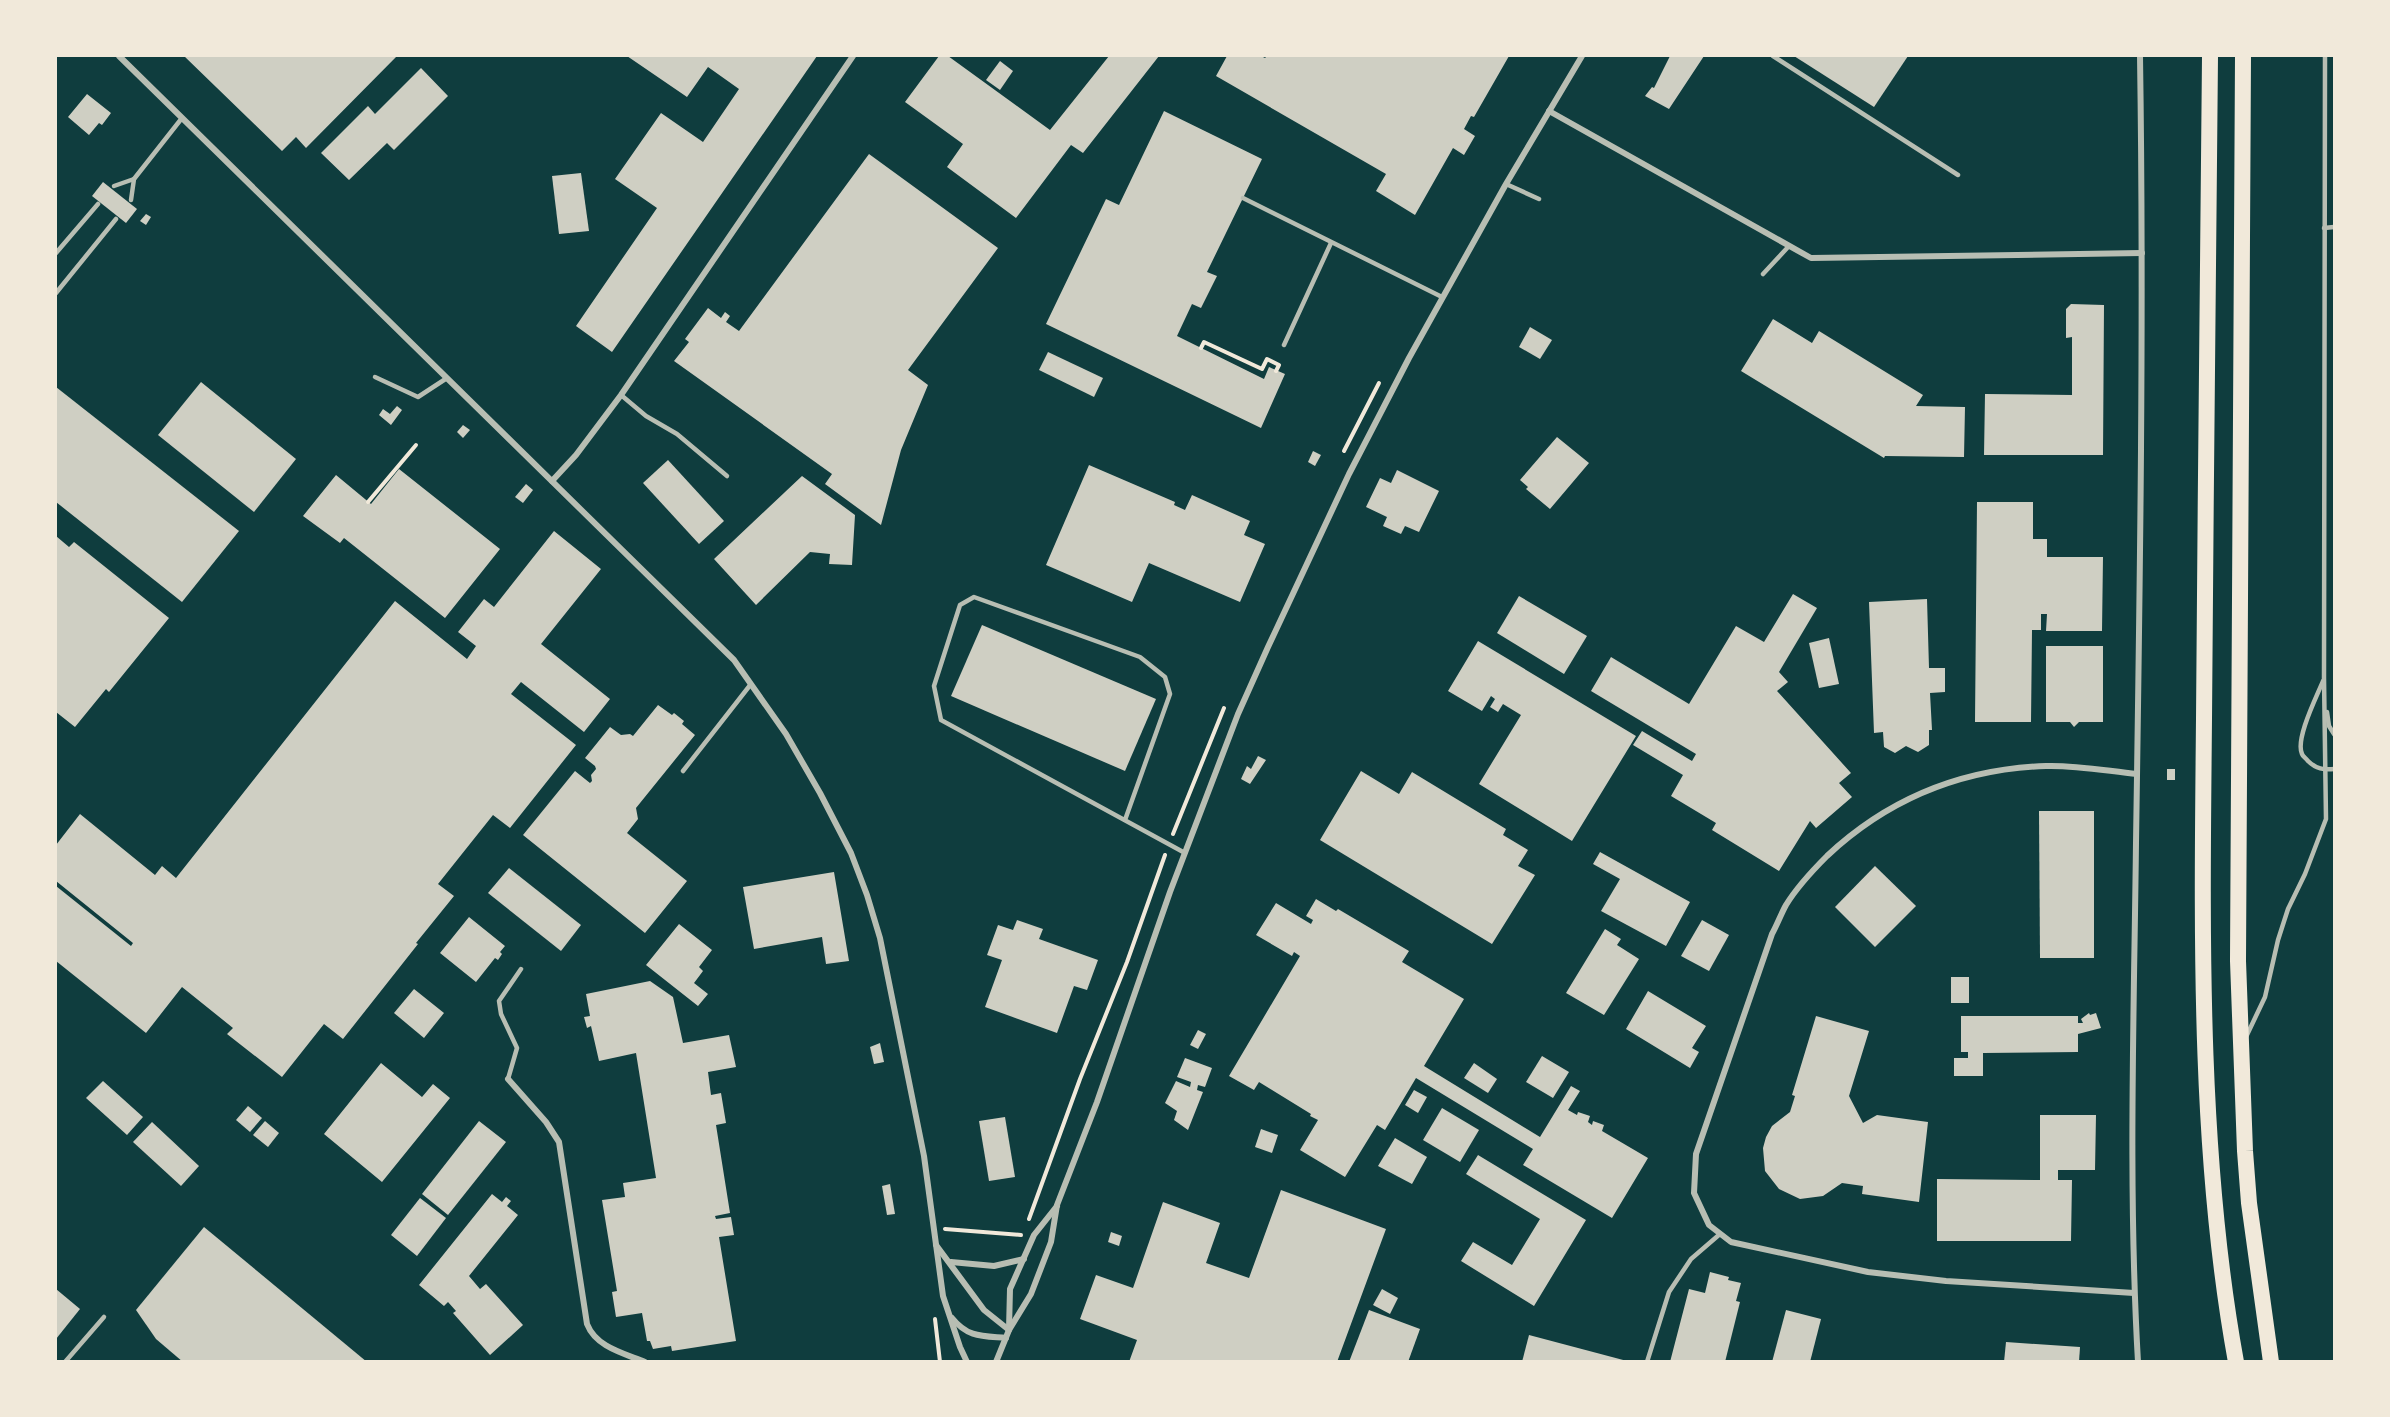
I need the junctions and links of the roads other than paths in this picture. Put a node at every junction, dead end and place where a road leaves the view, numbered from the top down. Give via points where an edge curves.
1 (119, 56) edge
2 (853, 56) edge
3 (1582, 56) edge
4 (1773, 56) edge
5 (2140, 56) edge
6 (2210, 56) edge
7 (2243, 56) edge
8 (2325, 56) edge
9 (1549, 111) junction
10 (182, 118) junction
11 (1958, 175) dead end
12 (134, 179) junction
13 (1506, 184) junction
14 (114, 186) dead end
15 (1243, 198) dead end
16 (1539, 198) dead end
17 (131, 200) dead end
18 (98, 204) dead end
19 (116, 219) dead end
20 (2334, 227) edge
21 (2324, 228) junction
22 (1331, 243) junction
23 (1789, 246) junction
24 (2142, 253) junction
25 (56, 254) edge
26 (1763, 274) dead end
27 (56, 293) edge
28 (1442, 297) junction
29 (1284, 345) dead end
30 (375, 377) dead end
31 (447, 378) junction
32 (621, 394) junction
33 (727, 476) dead end
34 (552, 481) junction
35 (2324, 678) junction
36 (751, 684) junction
37 (2324, 693) junction
38 (2334, 734) edge
39 (2334, 769) edge
40 (2325, 770) junction
41 (683, 771) dead end
42 (2137, 774) junction
43 (1125, 820) junction
44 (1185, 853) junction
45 (521, 969) dead end
46 (2240, 1051) junction
47 (508, 1079) joint
48 (1057, 1205) junction
49 (1720, 1233) junction
50 (936, 1245) junction
51 (1024, 1258) junction
52 (951, 1262) junction
53 (2134, 1293) junction
54 (950, 1315) junction
55 (104, 1317) dead end
56 (1009, 1330) junction
57 (1006, 1338) junction
58 (66, 1362) edge
59 (645, 1362) edge
60 (967, 1362) edge
61 (996, 1362) edge
62 (1647, 1362) edge
63 (2138, 1362) edge
64 (2236, 1362) edge
65 (2271, 1362) edge

1 - 10 street
2 - 32 street
3 - 9 street
4 - 11 lane
5 - 24 street
6 - 64 highway via 2203,806 2205,1020 2220,1250
7 - 46 highway
8 - 21 lane
9 - 13 street
9 - 23 street
10 - 12 lane
10 - 31 street
12 - 14 lane
12 - 17 lane
13 - 16 lane
13 - 28 street
15 - 22 lane
18 - 25 lane
19 - 27 lane
20 - 21 lane
21 - 35 lane
22 - 28 lane
22 - 29 lane
23 - 24 street via 1811,258
23 - 26 lane
24 - 42 street
28 - 44 street via 1366,439 1268,648 1238,714
30 - 31 lane via 418,397
31 - 34 street
32 - 33 lane
32 - 34 street
34 - 36 street via 734,660
35 - 37 lane
35 - 40 lane via 2301,740 2301,753
36 - 41 lane
36 - 50 street via 820,793 851,853 867,895 894,1003 924,1156
37 - 38 lane
37 - 40 lane
39 - 40 lane
40 - 46 lane via 2326,819 2288,909 2265,997
42 - 49 street via 2047,766 1959,779 1875,816 1810,873 1786,905 1773,934 1696,1154 1694,1193 1709,1225
42 - 53 street
43 - 43 lane via 1170,694 1165,677 1140,657 974,597 960,605 934,686 941,720
43 - 44 lane
44 - 48 street
45 - 47 lane via 499,1001 517,1048
46 - 65 highway via 2249,1203
47 - 59 street via 559,1142 590,1333 598,1341
48 - 51 street via 1034,1235
48 - 56 street via 1051,1242 1031,1294
49 - 53 street via 1731,1242 1868,1272
49 - 62 lane via 1691,1259 1668,1292
50 - 52 street
50 - 54 street
51 - 52 street via 994,1266
51 - 56 street via 1010,1289
52 - 56 street via 984,1310
53 - 63 street
54 - 57 street via 961,1329 975,1335
54 - 60 street
55 - 58 lane
56 - 57 street
57 - 61 street

